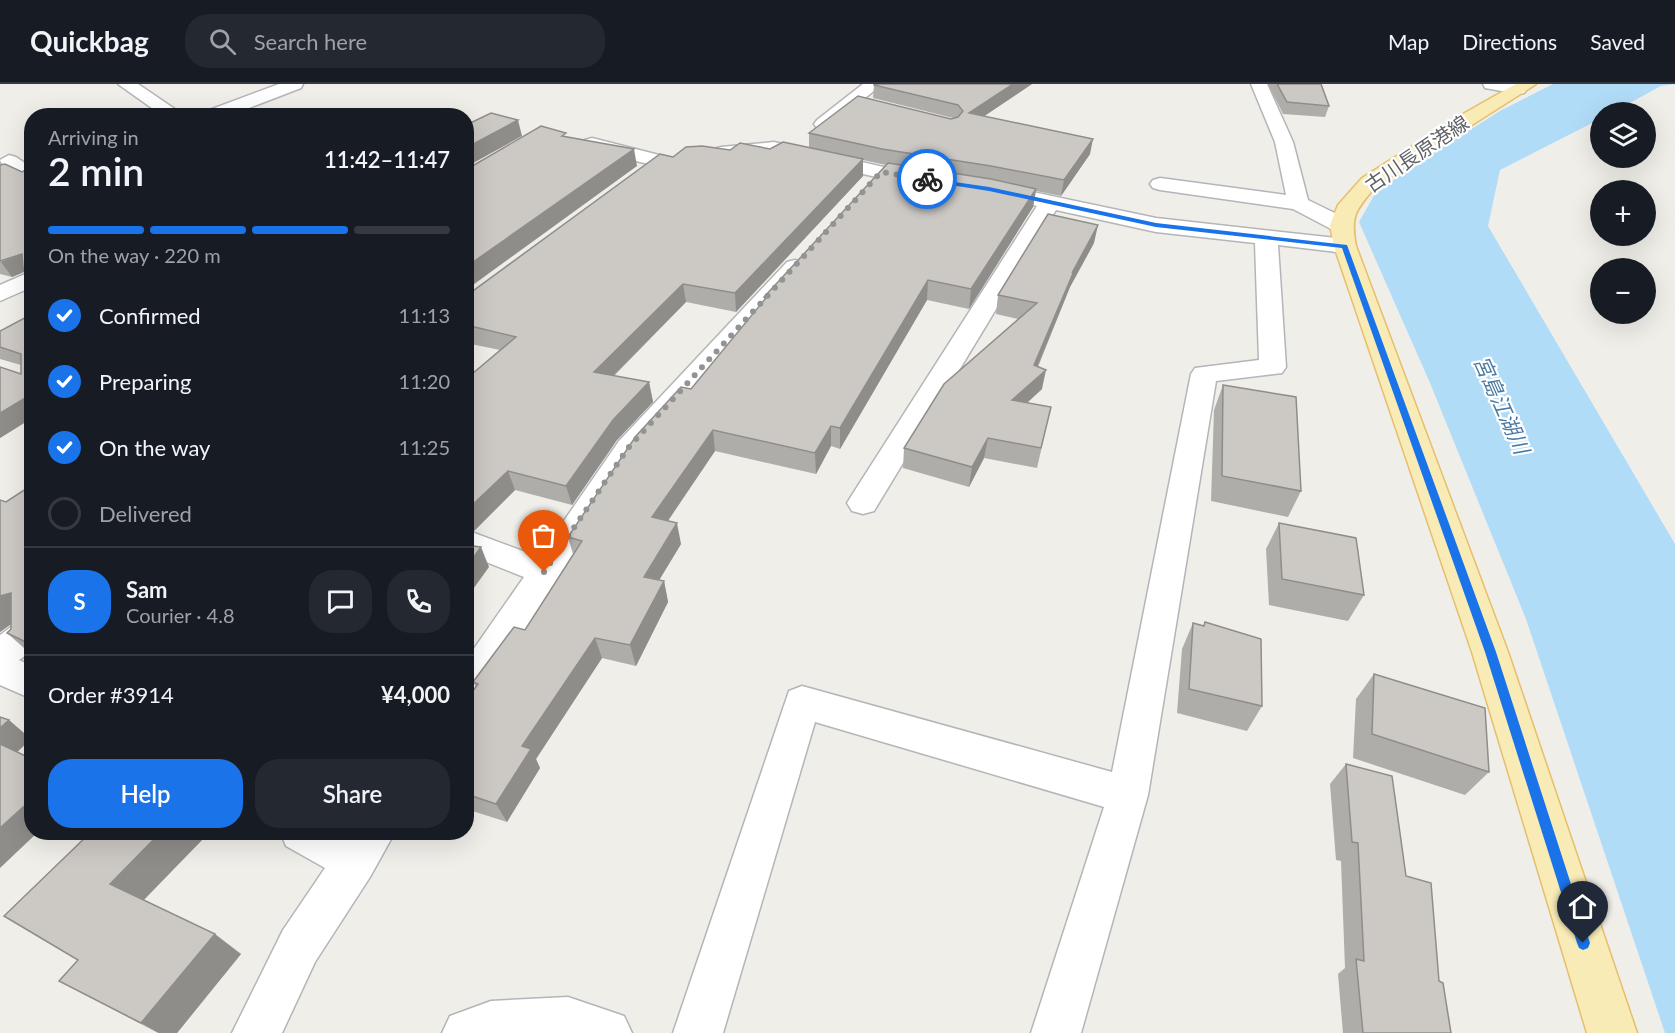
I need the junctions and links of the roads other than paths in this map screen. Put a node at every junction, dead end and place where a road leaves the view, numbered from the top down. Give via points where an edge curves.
1 (126, 84) edge
2 (296, 84) edge
3 (873, 84) edge
4 (1259, 84) edge
5 (1512, 86) edge
6 (852, 101) junction
7 (874, 106) edge
8 (164, 108) edge
9 (232, 108) edge
10 (579, 141) edge
11 (789, 151) junction
12 (697, 155) edge
13 (9, 161) dead end
14 (24, 172) edge
15 (642, 175) edge
16 (883, 179) edge
17 (1160, 184) dead end
18 (967, 186) edge
19 (1050, 202) junction
20 (1298, 203) junction
21 (1343, 236) junction
22 (1266, 237) junction
23 (810, 250) edge
24 (24, 282) edge
25 (0, 294) edge
26 (863, 503) dead end
27 (474, 544) edge
28 (544, 572) junction
29 (24, 637) edge
30 (0, 655) edge
31 (0, 669) edge
32 (474, 679) edge
33 (24, 680) edge
34 (1128, 795) junction
35 (335, 840) edge
36 (364, 847) edge
37 (257, 1033) edge
38 (467, 1033) edge
39 (607, 1033) edge
40 (698, 1033) edge
41 (1056, 1033) edge
42 (1612, 1033) edge

1 - 8 street
2 - 9 street
3 - 6 street
4 - 20 street via 1284,142
5 - 21 main road, 古川長原港線 via 1369,182 1349,205
6 - 7 street
6 - 11 street
10 - 15 street via 668,159
11 - 12 street via 774,148
11 - 16 street
13 - 14 street
17 - 20 street
18 - 19 street
19 - 22 street via 1156,225
19 - 26 street
20 - 21 street
21 - 22 street
21 - 42 main road via 1490,652
22 - 34 street via 1273,367 1204,374
23 - 28 street via 628,448
24 - 25 street
27 - 28 street
28 - 32 street
29 - 30 street
31 - 33 street
34 - 40 street via 802,702
34 - 41 street
35 - 36 street
36 - 37 street via 299,946
38 - 39 street via 491,1025 568,1020

